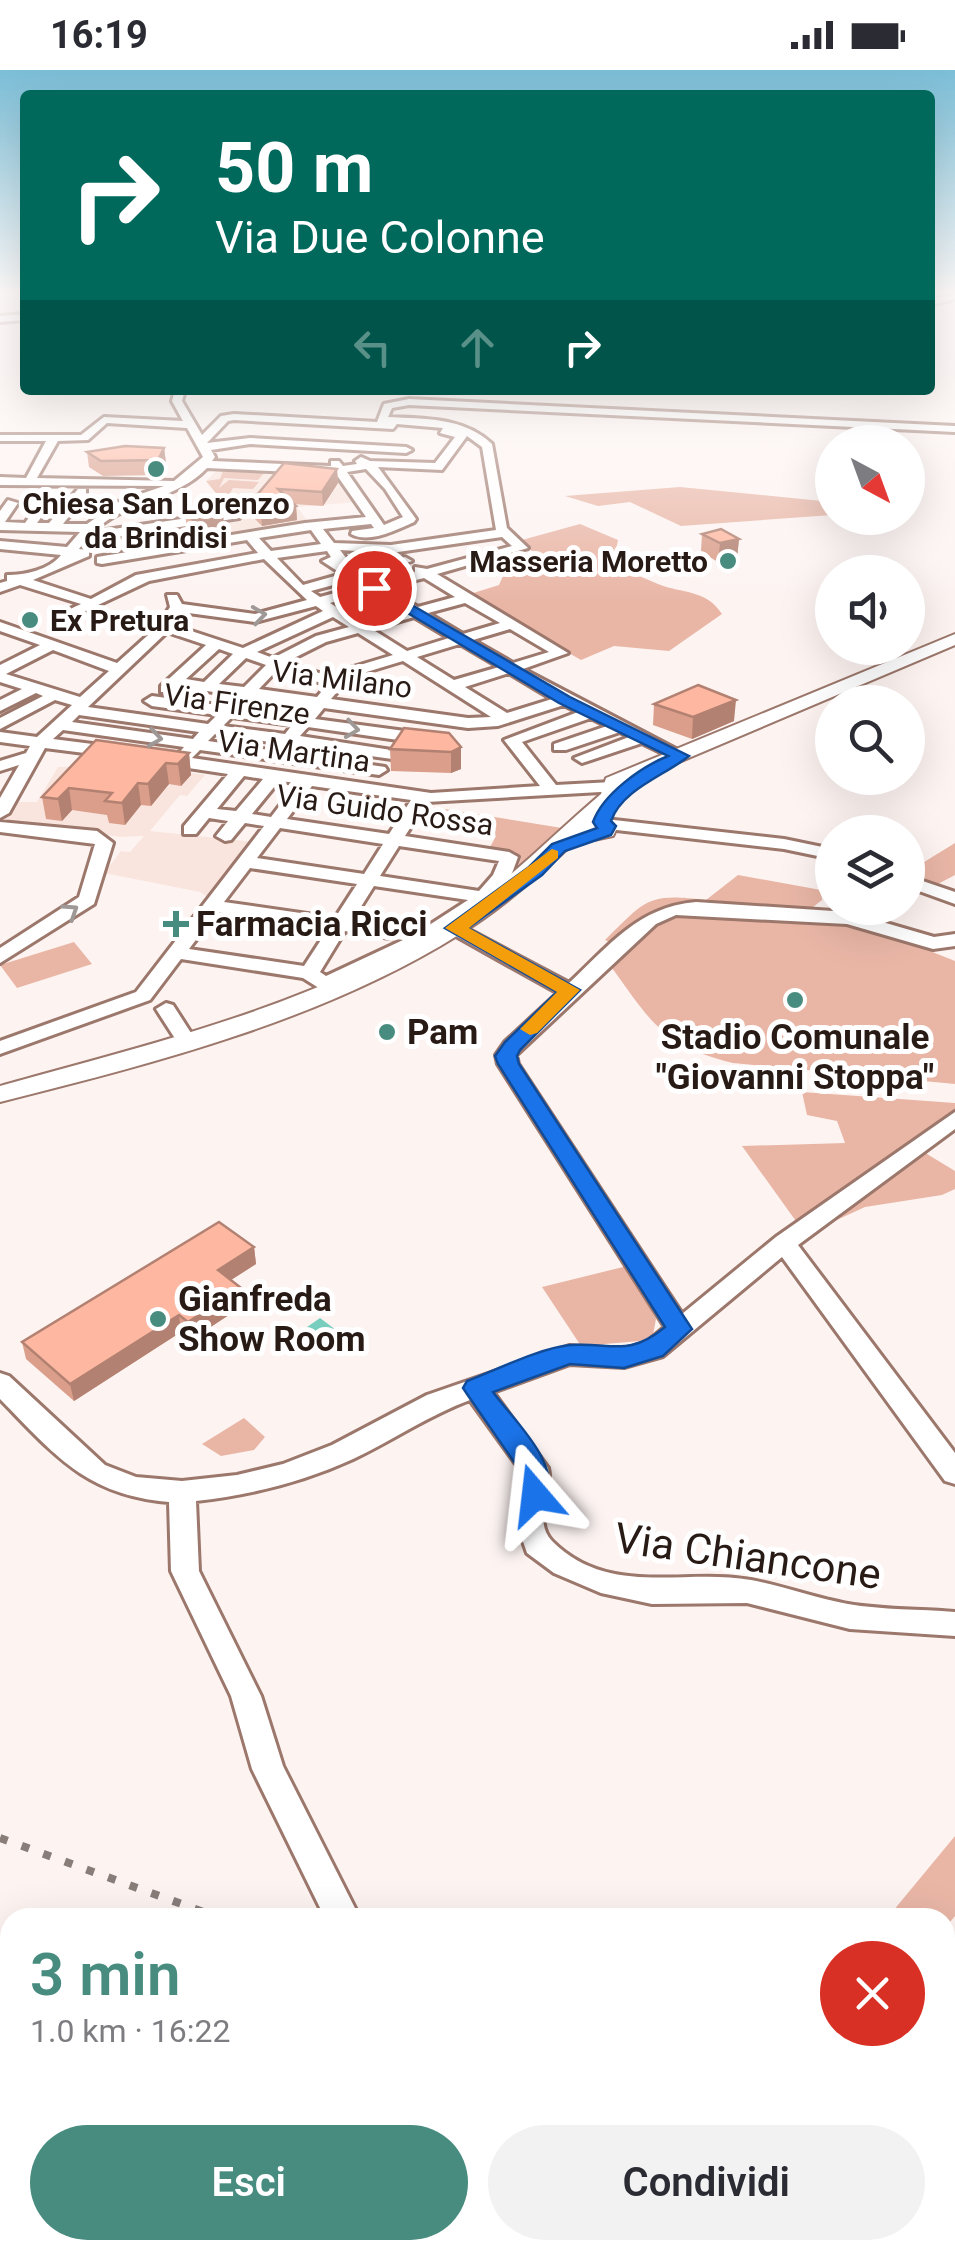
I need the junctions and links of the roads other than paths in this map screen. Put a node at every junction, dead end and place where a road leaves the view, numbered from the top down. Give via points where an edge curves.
1 (180, 397) edge
2 (258, 419) junction
3 (344, 424) junction
4 (191, 425) junction
5 (410, 425) junction
6 (433, 429) junction
7 (955, 429) edge
8 (248, 430) junction
9 (465, 433) junction
10 (333, 435) junction
11 (0, 438) edge
12 (54, 438) junction
13 (205, 441) junction
14 (277, 442) junction
15 (318, 445) junction
16 (349, 447) junction
17 (368, 455) junction
18 (205, 464) junction
19 (256, 467) junction
20 (292, 469) junction
21 (340, 470) junction
22 (0, 482) edge
23 (29, 482) junction
24 (183, 482) junction
25 (0, 492) edge
26 (54, 492) junction
27 (82, 492) junction
28 (139, 499) junction
29 (175, 502) junction
30 (12, 503) dead end
31 (235, 515) dead end
32 (0, 523) edge
33 (28, 526) junction
34 (314, 526) junction
35 (53, 527) junction
36 (280, 531) junction
37 (505, 533) junction
38 (250, 536) junction
39 (380, 537) junction
40 (176, 541) junction
41 (211, 542) junction
42 (328, 543) junction
43 (5, 545) edge
44 (90, 547) junction
45 (300, 553) junction
46 (271, 557) junction
47 (405, 561) junction
48 (230, 564) junction
49 (129, 566) junction
50 (200, 569) junction
51 (0, 574) edge
52 (426, 574) junction
53 (353, 576) junction
54 (142, 579) junction
55 (18, 580) junction
56 (0, 588) edge
57 (374, 588) junction
58 (300, 590) junction
59 (466, 598) junction
60 (85, 602) dead end
61 (327, 606) junction
62 (416, 612) junction
63 (180, 614) junction
64 (62, 618) dead end
65 (512, 624) junction
66 (362, 626) junction
67 (3, 629) edge
68 (461, 639) junction
69 (955, 639) edge
70 (54, 644) junction
71 (216, 644) junction
72 (242, 654) junction
73 (406, 654) junction
74 (274, 665) junction
75 (119, 668) junction
76 (510, 668) junction
77 (3, 679) edge
78 (173, 682) junction
79 (335, 682) junction
80 (206, 688) junction
81 (242, 694) junction
82 (438, 696) junction
83 (38, 698) junction
84 (565, 700) junction
85 (152, 701) junction
86 (318, 703) junction
87 (226, 712) junction
88 (591, 713) junction
89 (69, 716) junction
90 (3, 717) edge
91 (133, 718) junction
92 (505, 719) junction
93 (303, 721) junction
94 (487, 723) junction
95 (211, 727) junction
96 (620, 727) junction
97 (114, 733) junction
98 (405, 736) junction
99 (0, 738) edge
100 (289, 738) junction
101 (517, 738) junction
102 (642, 738) junction
103 (195, 744) junction
104 (560, 747) dead end
105 (0, 750) edge
106 (96, 750) junction
107 (392, 754) junction
108 (275, 755) junction
109 (681, 756) junction
110 (582, 758) dead end
111 (178, 762) junction
112 (0, 766) edge
113 (380, 770) junction
114 (17, 772) edge
115 (257, 774) junction
116 (307, 781) junction
117 (621, 785) junction
118 (366, 790) junction
119 (552, 790) junction
120 (422, 796) junction
121 (205, 812) junction
122 (0, 813) edge
123 (80, 816) dead end
124 (241, 817) junction
125 (276, 822) junction
126 (59, 825) dead end
127 (0, 827) edge
128 (593, 827) junction
129 (190, 830) dead end
130 (225, 836) dead end
131 (396, 839) junction
132 (815, 850) edge
133 (245, 862) junction
134 (370, 879) junction
135 (925, 887) edge
136 (493, 898) junction
137 (955, 898) edge
138 (216, 906) junction
139 (340, 924) junction
140 (455, 928) junction
141 (420, 937) junction
142 (955, 940) edge
143 (179, 953) junction
144 (0, 957) edge
145 (321, 982) junction
146 (570, 990) junction
147 (166, 1008) dead end
148 (182, 1033) dead end
149 (0, 1048) edge
150 (0, 1094) edge
151 (955, 1119) edge
152 (784, 1242) junction
153 (679, 1329) junction
154 (0, 1383) edge
155 (476, 1388) junction
156 (955, 1473) edge
157 (182, 1492) junction
158 (955, 1624) edge
159 (338, 1908) edge

1 - 4 street
2 - 3 street
2 - 8 street
2 - 13 street via 224,418
3 - 5 street
3 - 10 street
4 - 12 street via 104,420 84,438
4 - 13 street
5 - 6 street
5 - 7 street via 380,420 388,406 410,402
5 - 9 street
6 - 9 street
6 - 10 street via 428,437
8 - 10 street
8 - 13 street via 239,438
9 - 17 street via 444,460
9 - 37 street via 488,446
10 - 15 street
11 - 12 street
12 - 23 street
13 - 14 street
13 - 18 street
14 - 15 street
14 - 19 street
15 - 16 street
15 - 20 street
16 - 17 street
16 - 21 street via 332,465
17 - 21 street
17 - 39 street via 410,519
18 - 19 street
18 - 24 street
19 - 20 street
20 - 21 street
21 - 39 street
22 - 23 street
23 - 24 street
24 - 29 street
25 - 26 street
26 - 27 street
26 - 33 street
27 - 29 street
27 - 35 street
28 - 29 street
28 - 40 street
28 - 44 street via 113,509
29 - 31 street
29 - 40 street
30 - 32 street
32 - 33 street
33 - 35 street
34 - 36 street
34 - 39 street
34 - 42 street
35 - 44 street
36 - 38 street
36 - 45 street
37 - 39 street
37 - 52 street via 522,548
38 - 41 street
38 - 46 street
39 - 42 street
39 - 47 street
40 - 41 street
40 - 44 street
40 - 49 street
40 - 50 street
41 - 48 street
42 - 45 street
42 - 53 street via 340,559 329,561
43 - 44 street
44 - 49 street
44 - 54 street
44 - 55 street
45 - 46 street
46 - 48 street
46 - 58 street
47 - 52 street
47 - 53 street
48 - 50 street
49 - 54 street
50 - 54 street
51 - 55 street
52 - 57 street
52 - 59 street
53 - 57 street
53 - 58 street
54 - 63 street
54 - 64 street
55 - 56 street
55 - 60 street
57 - 61 street
57 - 62 street
58 - 61 street
59 - 62 street
59 - 65 street
63 -> 61 street via 255,618
61 - 66 street
61 - 72 street
62 - 66 street
62 - 68 street
63 - 71 street
63 - 75 street
65 - 68 street
65 - 76 street via 561,653
66 - 73 street
66 - 74 street
67 - 70 street
68 - 73 street
68 - 76 street
69 - 109 main road
70 - 75 street
70 - 77 street
71 - 72 street
71 - 78 street
72 - 74 street
72 - 80 street
73 - 79 street
73 - 82 street
74 - 79 street
74 - 81 street
75 - 89 street
76 - 82 street
76 - 84 street
77 - 83 street
78 - 80 street, Via Milano
78 - 85 street
79 - 86 street
80 - 81 street, Via Milano
81 - 86 street, Via Milano
81 - 87 street
82 - 86 street, Via Milano
82 - 92 street
82 - 94 street, Via Milano
82 - 98 street
83 - 89 street
83 - 90 street
84 - 88 street
84 - 92 street, Via Milano
85 - 87 street
85 - 91 street
86 - 93 street
87 - 93 street
87 - 95 street
88 - 96 street
88 - 101 street
89 - 90 street
89 - 91 street, Via Firenze
89 - 97 street
89 - 114 street
91 - 95 street, Via Firenze
91 - 97 street
92 - 94 street, Via Milano
93 -> 98 street
93 - 100 street
94 - 101 street via 512,723 498,734
95 - 100 street, Via Firenze
95 - 103 street
96 - 102 street
96 - 104 street
97 -> 103 street
97 - 106 street
98 - 107 street
99 - 114 street, Via Martina
100 - 107 street, Via Firenze
100 - 108 street
101 - 119 street via 512,740
102 - 109 street
102 - 110 street
103 - 108 street
103 - 111 street
105 - 114 street
106 - 111 street, Via Martina
106 - 114 street, Via Martina
107 - 113 street
108 - 113 street
108 - 115 street
109 - 117 main road
111 - 115 street, Via Martina
112 - 114 street
113 - 118 street
114 - 122 street
115 - 116 street, Via Martina
115 - 121 street
115 - 124 street
116 - 118 street, Via Martina
116 - 125 street
117 - 119 street, Via Martina
117 - 128 main road
118 - 120 street, Via Martina
119 - 120 street, Via Martina
120 - 131 street
121 - 124 street, Via Guido Rossa
121 - 129 street
123 - 126 street via 70,826
124 - 125 street, Via Guido Rossa
124 - 130 street
125 - 131 street, Via Guido Rossa
125 - 133 street
144 -> 127 street via 87,900 104,843
128 - 132 street
128 - 136 main road
131 - 134 street
131 - 136 street, Via Guido Rossa via 509,857
133 - 134 street
133 - 138 street
134 - 136 street
134 - 139 street
135 - 137 street
136 - 140 main road
136 - 141 street
138 - 139 street
138 - 143 street
139 - 141 street
139 - 145 street
140 - 145 main road via 382,967
140 - 146 street
141 - 145 street
142 - 146 street via 933,944 848,918 672,910 649,920
143 - 145 street
143 - 149 street via 144,996
145 - 150 main road via 222,1029
146 - 153 street via 506,1056
147 - 148 street
151 - 152 street
152 - 153 street
152 - 156 street
153 - 155 street via 654,1350 624,1358 569,1355
154 - 157 street via 95,1472 133,1488
155 - 157 street via 287,1474
155 - 158 street, Via Chiancone via 534,1468 538,1479 528,1515 537,1545 564,1565 634,1591 747,1591 850,1617
157 - 159 street via 185,1571 246,1696 268,1768

